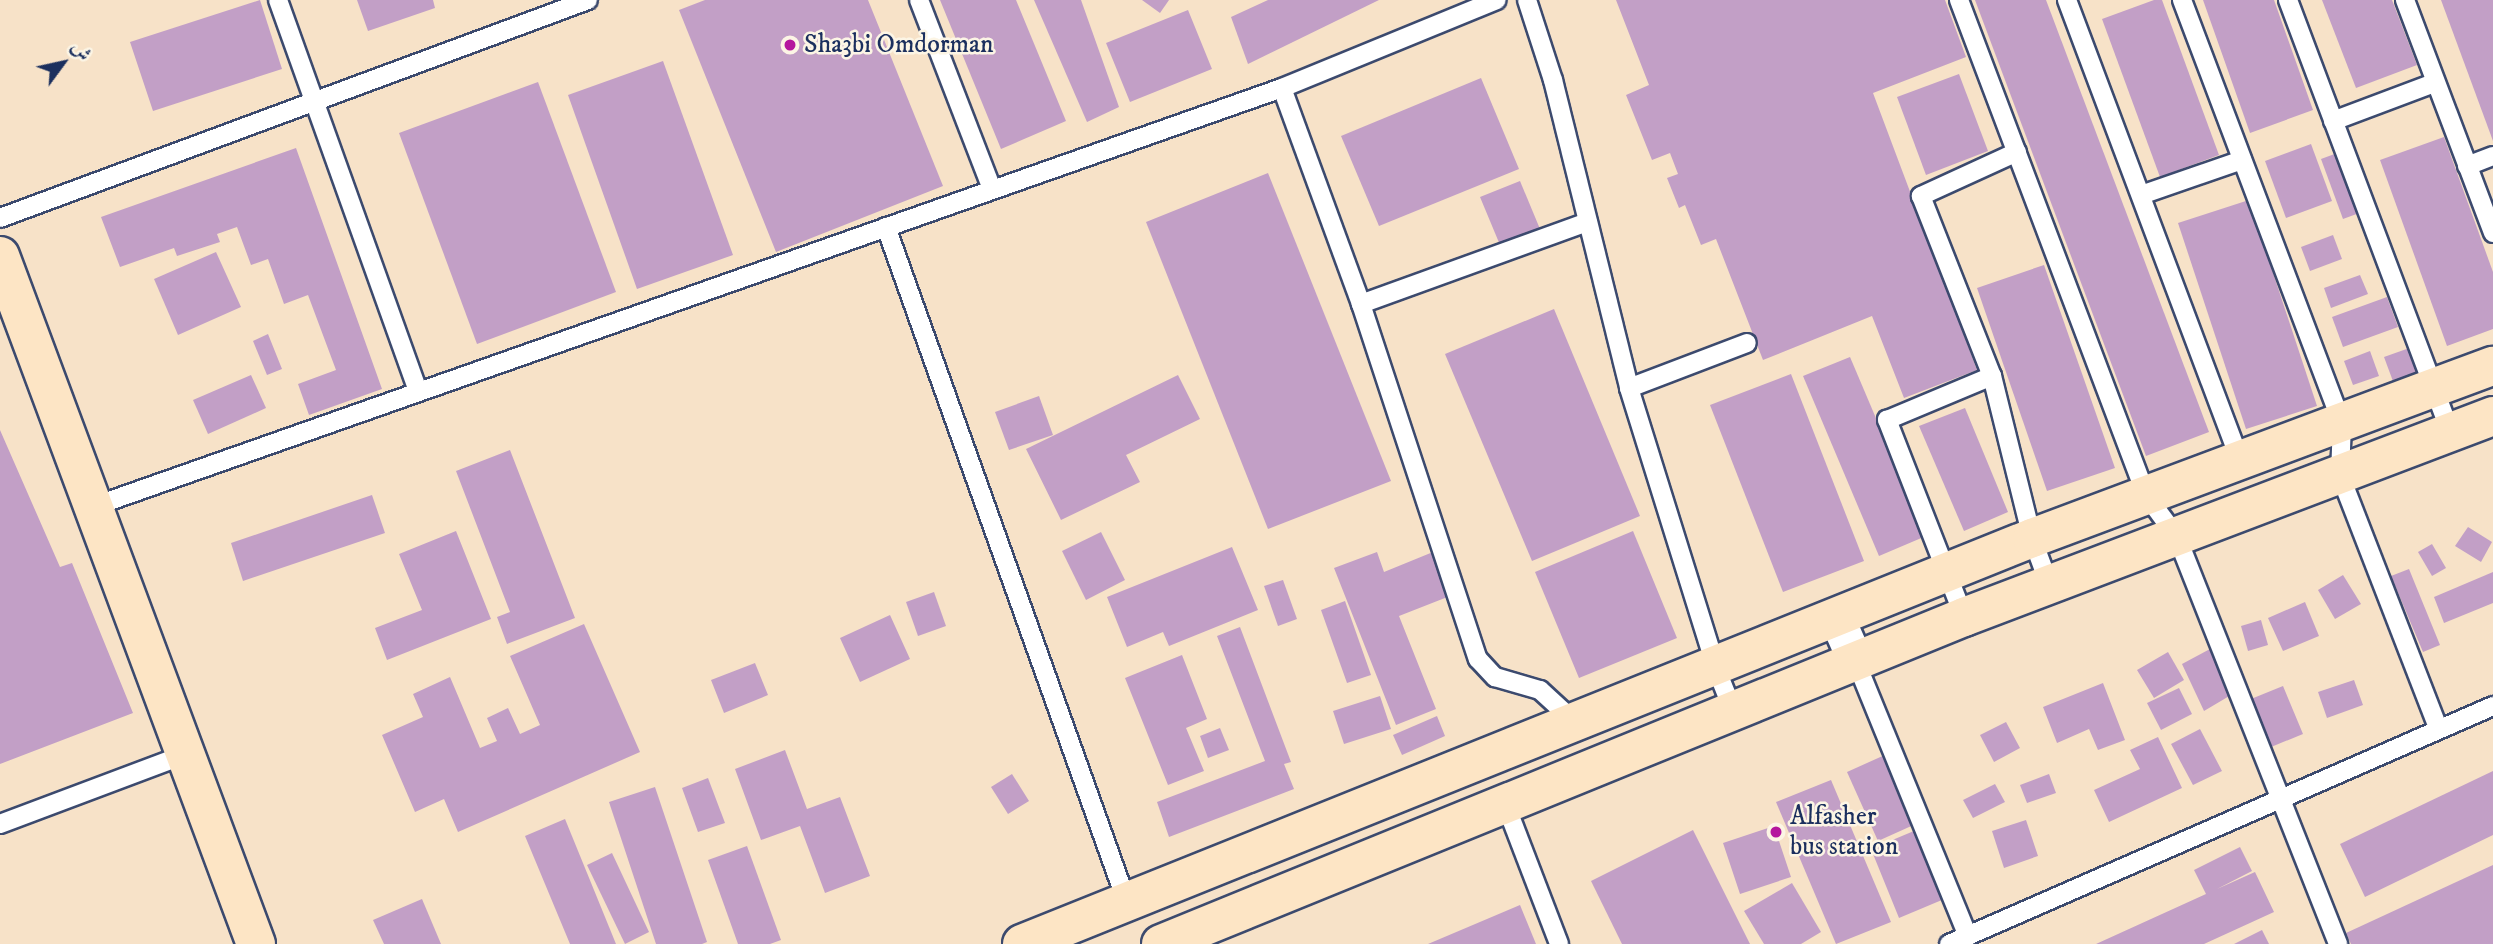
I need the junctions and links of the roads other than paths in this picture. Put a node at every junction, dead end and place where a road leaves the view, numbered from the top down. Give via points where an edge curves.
1 (278, 0) edge
2 (589, 0) edge
3 (919, 0) edge
4 (1497, 0) edge
5 (1527, 0) edge
6 (1959, 0) edge
7 (2067, 0) edge
8 (2182, 0) edge
9 (2288, 0) edge
10 (2405, 0) edge
11 (2434, 83) junction
12 (1282, 88) junction
13 (314, 102) junction
14 (2333, 121) junction
15 (2017, 152) junction
16 (2493, 156) edge
17 (2242, 160) junction
18 (2467, 166) junction
19 (992, 189) junction
20 (2141, 195) junction
21 (0, 218) edge
22 (1588, 222) junction
23 (886, 227) junction
24 (2493, 233) edge
25 (0, 256) edge
26 (1361, 304) junction
27 (1747, 343) dead end
28 (2493, 366) edge
29 (1992, 376) junction
30 (2434, 387) junction
31 (1629, 388) junction
32 (418, 392) junction
33 (2493, 416) edge
34 (2342, 423) junction
35 (2450, 432) junction
36 (2241, 462) junction
37 (2340, 475) junction
38 (2146, 495) junction
39 (95, 506) junction
40 (2177, 537) junction
41 (2032, 538) junction
42 (1946, 573) junction
43 (2049, 584) junction
44 (1836, 617) junction
45 (1964, 617) junction
46 (1856, 662) junction
47 (1716, 668) junction
48 (2493, 706) edge
49 (1734, 713) junction
50 (1576, 723) junction
51 (2438, 728) junction
52 (186, 754) junction
53 (2278, 801) junction
54 (1505, 803) junction
55 (0, 824) edge
56 (1126, 900) junction
57 (1968, 936) junction
58 (256, 944) edge
59 (1022, 944) edge
60 (1161, 944) edge
61 (1559, 944) edge
62 (1949, 944) edge
63 (2337, 944) edge

1 - 13 lane
2 - 13 lane
3 - 19 lane
4 - 12 lane
5 - 22 lane via 1553,80
6 - 15 lane
7 - 20 lane
8 - 17 lane
9 - 14 lane
10 - 11 lane
11 - 14 lane
11 - 18 lane
12 - 19 lane
12 - 26 lane
13 - 21 lane
13 - 32 lane
14 - 30 lane
15 - 29 lane via 1921,195
15 - 38 lane
16 - 18 lane
17 - 20 lane
17 - 34 lane
18 - 24 lane
19 - 23 lane
20 - 36 lane
22 - 26 lane
22 - 31 lane
23 - 32 lane
23 - 56 lane
25 - 39 street
26 - 50 lane via 1478,659 1494,677 1540,690
27 - 31 lane
28 - 30 street
29 - 41 lane
29 - 42 lane via 1887,420
30 - 34 street
30 - 35 lane
31 - 47 lane
32 - 39 lane
33 - 35 street
34 - 36 street
34 - 37 lane
35 - 37 street
36 - 38 street
37 - 40 street
37 - 51 lane
38 - 40 lane
38 - 41 street
39 - 52 street
40 - 43 street
40 - 53 lane
41 - 42 street
41 - 43 lane
42 - 44 street
42 - 45 lane
43 - 45 street
44 - 46 street
44 - 47 street
45 - 46 street
46 - 49 street
46 - 57 lane
47 - 49 lane
47 - 50 street
48 - 51 lane
49 - 54 street
50 - 56 street
51 - 53 lane
52 - 55 lane
52 - 58 street
53 - 57 lane
53 - 63 lane
54 - 60 street
54 - 61 lane
56 - 59 street
57 - 62 lane

